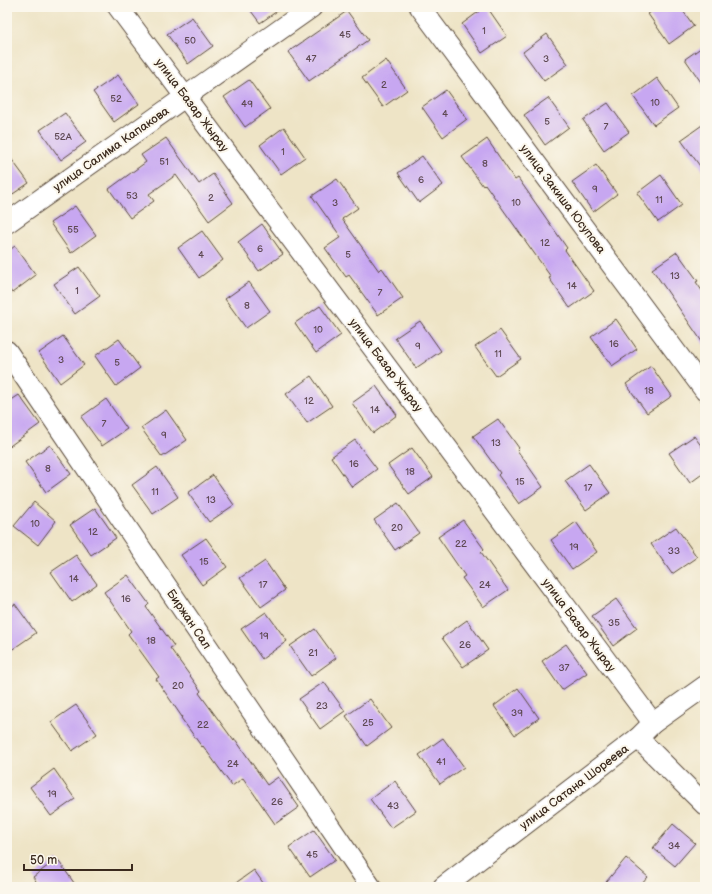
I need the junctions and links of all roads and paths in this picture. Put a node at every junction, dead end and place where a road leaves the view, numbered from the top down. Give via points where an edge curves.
1 (118, 7) edge
2 (312, 7) edge
3 (420, 7) edge
4 (185, 97) junction
5 (7, 223) edge
6 (7, 351) edge
7 (705, 391) edge
8 (705, 686) edge
9 (653, 723) junction
10 (638, 738) junction
11 (705, 805) edge
12 (371, 887) edge
13 (443, 887) edge

1 - 4 street, улица Базар Жырау
2 - 4 street, улица Салима Капакова
3 - 7 street, улица Закиша Юсупова
4 - 5 street, улица Салима Капакова
4 - 9 street, улица Базар Жырау
6 - 12 street, Биржан Сал
8 - 9 street, улица Сатана Шореева
9 - 10 street, улица Сатана Шореева
10 - 11 street
10 - 13 street, улица Сатана Шореева

